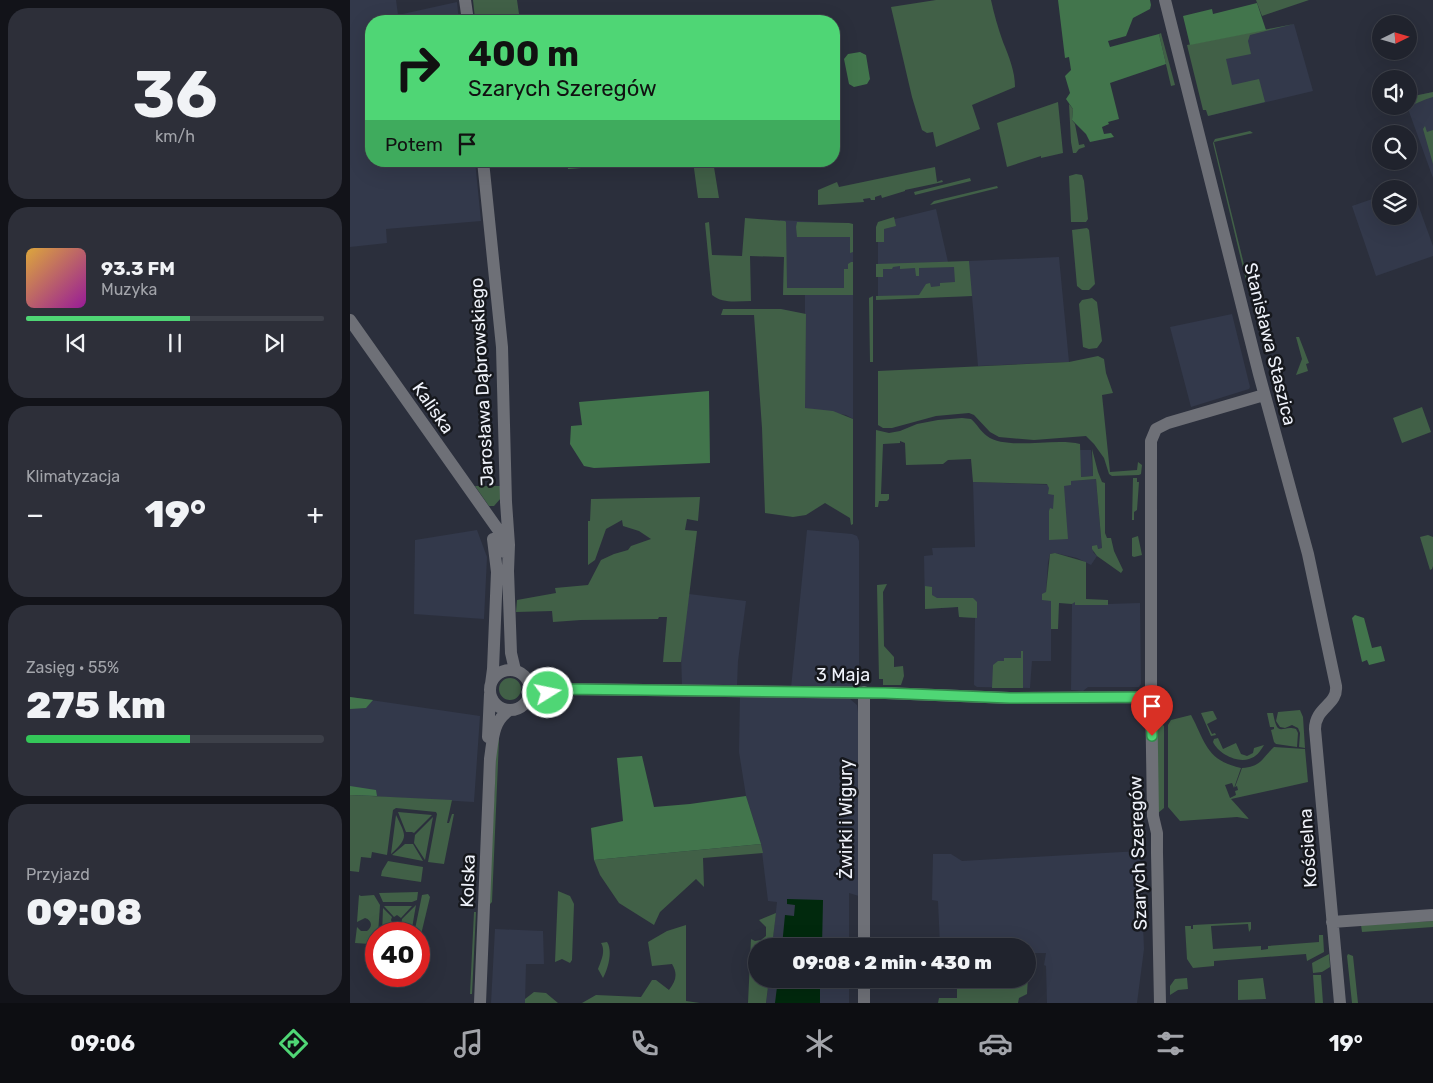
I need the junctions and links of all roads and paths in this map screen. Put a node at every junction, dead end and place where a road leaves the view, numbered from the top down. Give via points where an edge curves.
1 (466, 0) edge
2 (1165, 0) edge
3 (467, 15) edge
4 (483, 167) edge
5 (350, 320) edge
6 (1264, 395) junction
7 (506, 502) junction
8 (488, 517) junction
9 (508, 571) junction
10 (515, 670) junction
11 (529, 684) junction
12 (490, 689) junction
13 (565, 689) junction
14 (864, 692) junction
15 (1151, 697) junction
16 (1334, 698) joint
17 (528, 699) junction
18 (510, 710) junction
19 (490, 759) junction
20 (1433, 915) edge
21 (1332, 922) junction
22 (864, 938) edge
23 (864, 988) edge
24 (480, 1003) edge
25 (864, 1003) edge
26 (1160, 1003) edge
27 (1340, 1003) edge

1 - 3 street
2 - 6 street, Stanisława Staszica
4 - 7 street, Jarosława Dąbrowskiego via 502,347
5 - 8 street, Kaliska
6 - 15 street, Szarych Szeregów via 1168,423 1154,432 1150,455
6 - 16 street, Stanisława Staszica via 1320,605 1336,686
7 - 8 street
7 - 9 street, Jarosława Dąbrowskiego
8 - 9 street, Jarosława Dąbrowskiego via 499,531
8 - 12 street via 498,572
9 - 10 street, Jarosława Dąbrowskiego via 511,653
10 - 11 street
10 - 12 street via 500,672 492,680
11 - 13 street, 3 Maja
11 - 17 street
12 - 18 street via 494,702
12 - 19 street, Kolska via 487,732
13 - 14 street, 3 Maja
13 - 17 street, 3 Maja
14 - 15 street, 3 Maja via 1010,698
14 - 22 street, Żwirki i Wigury
15 - 26 street, Szarych Szeregów
16 - 21 street, Kościelna via 1315,721
17 - 18 street
18 - 19 street, Kolska via 496,725
19 - 24 street, Kolska
20 - 21 street
21 - 27 street, Kościelna
23 - 25 street

